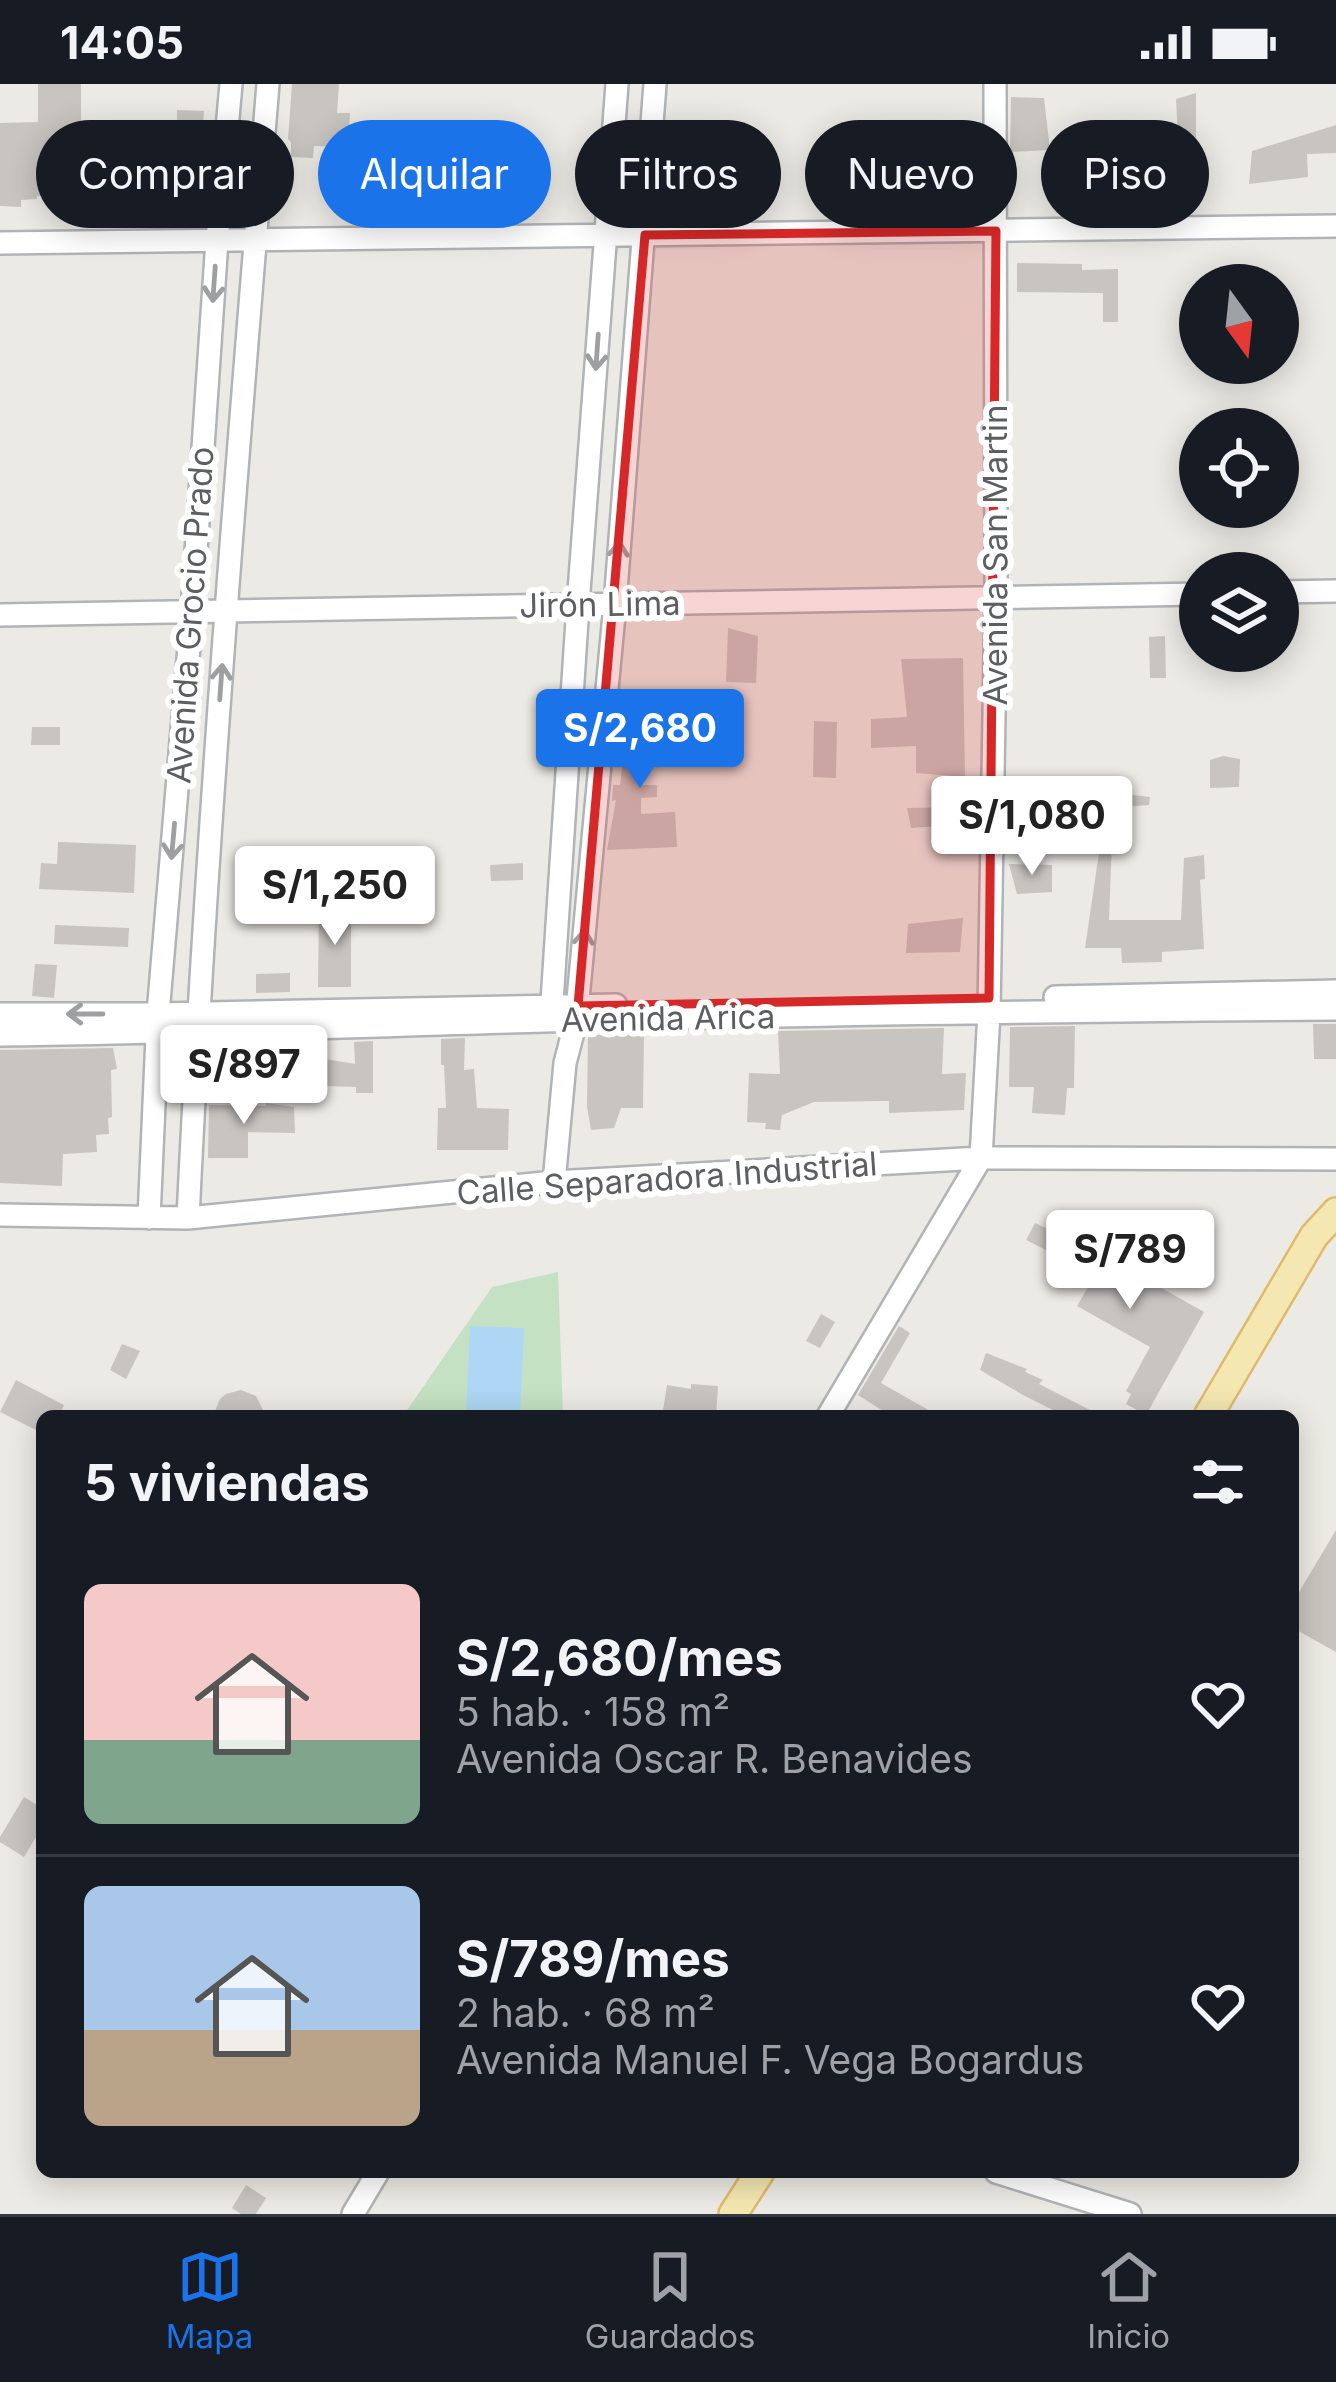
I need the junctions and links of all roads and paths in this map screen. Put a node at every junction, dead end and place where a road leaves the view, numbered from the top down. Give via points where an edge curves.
1 (231, 84) edge
2 (268, 84) edge
3 (617, 84) edge
4 (655, 84) edge
5 (995, 84) edge
6 (1336, 226) edge
7 (996, 230) junction
8 (645, 235) junction
9 (607, 236) junction
10 (217, 240) junction
11 (255, 240) junction
12 (0, 243) edge
13 (1336, 591) edge
14 (1299, 592) edge
15 (1179, 593) edge
16 (996, 597) junction
17 (578, 604) junction
18 (615, 604) junction
19 (226, 610) junction
20 (192, 611) junction
21 (0, 615) edge
22 (1336, 991) edge
23 (989, 1005) junction
24 (1336, 1009) edge
25 (551, 1013) junction
26 (577, 1013) junction
27 (0, 1014) edge
28 (197, 1023) junction
29 (158, 1024) junction
30 (0, 1035) edge
31 (566, 1063) junction
32 (981, 1159) junction
33 (1336, 1159) edge
34 (554, 1182) junction
35 (1336, 1212) edge
36 (0, 1215) edge
37 (149, 1218) junction
38 (188, 1218) junction
39 (832, 1410) edge
40 (1212, 1410) edge
41 (374, 2178) edge
42 (756, 2178) edge
43 (1015, 2178) edge
44 (353, 2214) edge
45 (733, 2214) edge
46 (1130, 2214) edge

1 - 10 street, Avenida Grocio Prado
2 - 11 street, Avenida Grocio Prado
3 - 9 street
4 - 8 street
5 - 7 street, Avenida San Martin
6 - 7 street
7 - 8 street
7 - 16 street, Avenida San Martin
8 - 9 street
18 -> 8 street
9 - 11 street
9 -> 17 street
10 - 11 street
10 - 12 street
10 -> 20 street, Avenida Grocio Prado
11 - 19 street, Avenida Grocio Prado
13 - 14 street
15 - 16 street, Jirón Lima
16 - 18 street, Jirón Lima
16 - 23 street, Avenida San Martin
17 - 18 street, Jirón Lima
17 - 19 street, Jirón Lima
17 - 25 street
26 -> 18 street
19 - 20 street, Jirón Lima
28 -> 19 street, Avenida Grocio Prado
20 - 21 street, Jirón Lima
20 -> 29 street, Avenida Grocio Prado
22 - 23 street, Avenida Arica
23 - 24 street, Avenida Arica
23 - 26 street, Avenida Arica
23 - 32 street, Avenida San Martin
25 - 26 street, Avenida Arica
25 - 28 street, Avenida Arica
25 - 31 street
26 - 31 street
29 -> 27 street, Avenida Arica
28 - 29 street, Avenida Arica
28 - 38 street, Avenida Grocio Prado
29 - 30 street, Avenida Arica
29 - 37 street, Avenida Grocio Prado
31 - 34 street
32 - 33 street, Calle Separadora Industrial
32 - 34 street, Calle Separadora Industrial
32 - 39 street, Avenida San Martin
34 - 38 street, Calle Separadora Industrial
35 - 40 main road
36 - 37 street, Calle Separadora Industrial
37 - 38 street, Calle Separadora Industrial
41 - 44 street
42 - 45 main road
43 - 46 street

